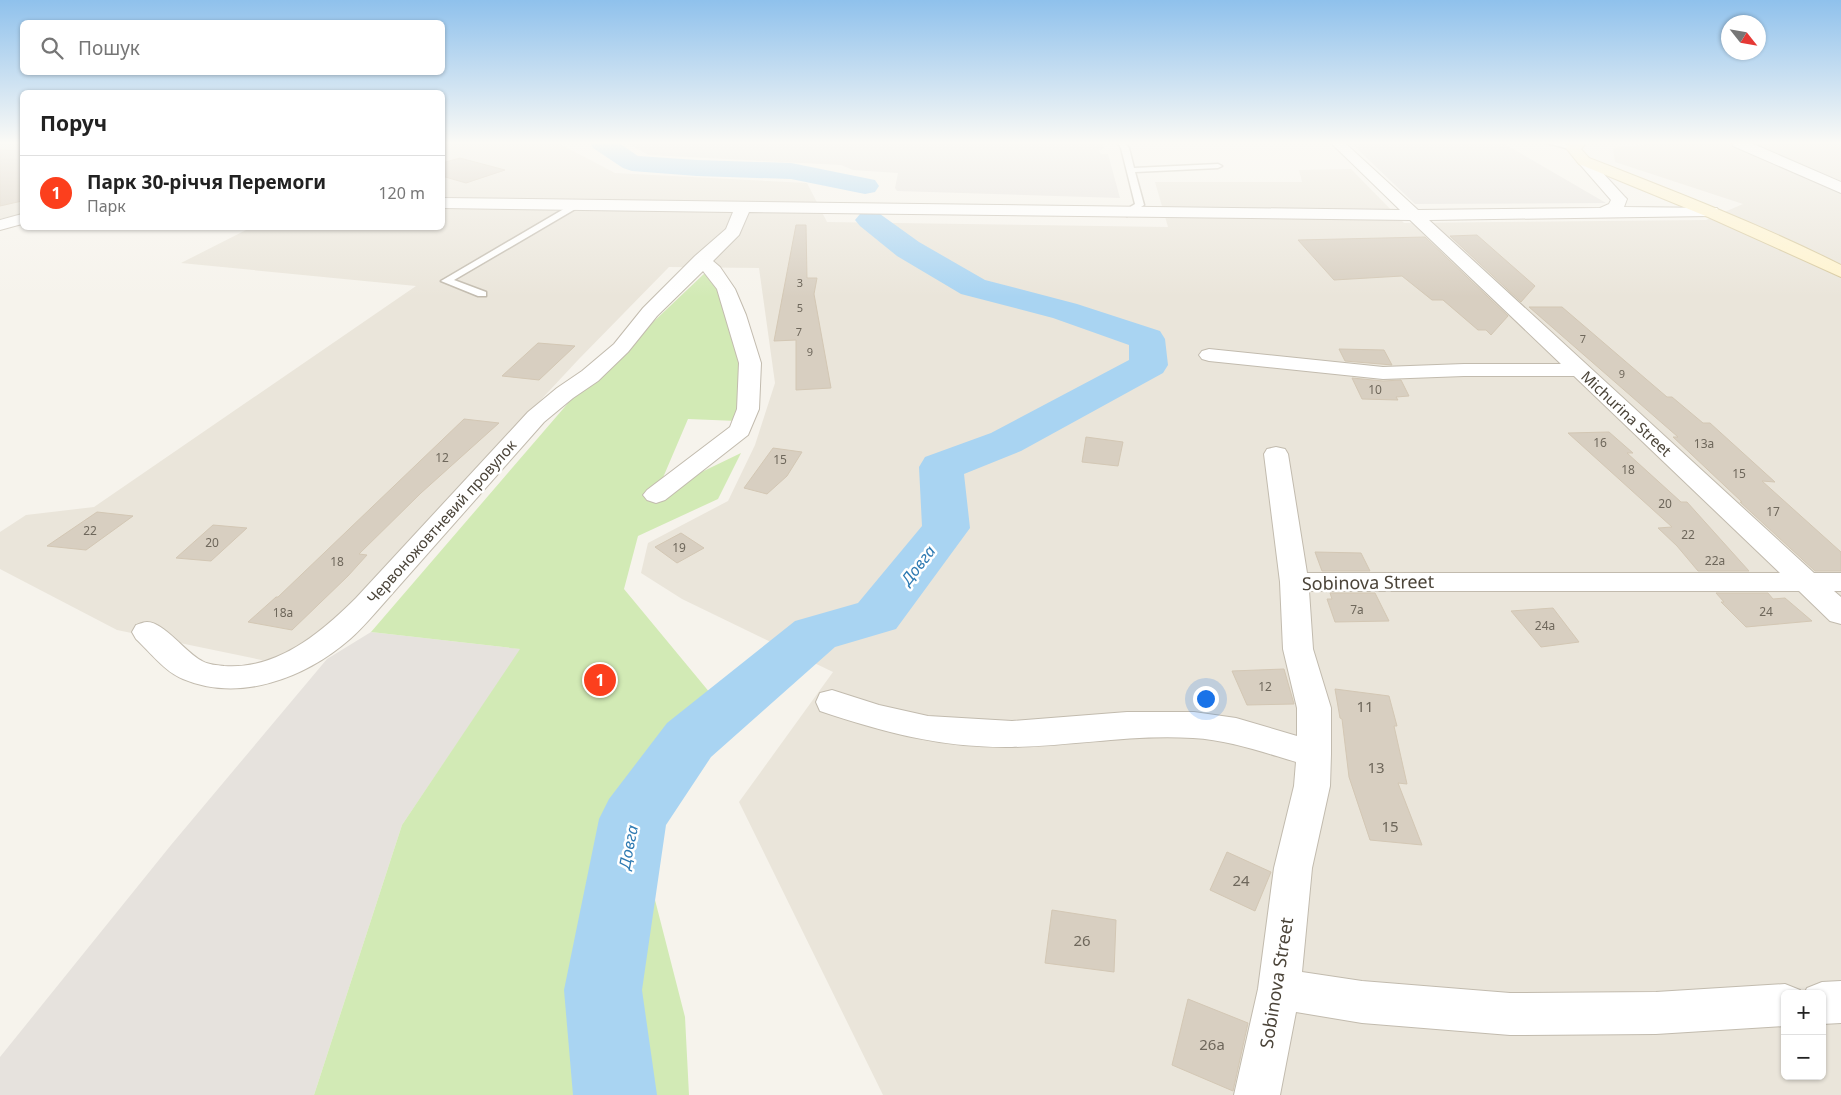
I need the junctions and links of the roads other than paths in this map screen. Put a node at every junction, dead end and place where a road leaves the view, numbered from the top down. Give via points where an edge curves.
1 (1137, 194) edge
2 (1389, 194) edge
3 (1614, 194) edge
4 (1670, 194) edge
5 (445, 203) edge
6 (574, 206) junction
7 (743, 208) junction
8 (1711, 210) junction
9 (1606, 211) junction
10 (1299, 214) junction
11 (1411, 215) junction
12 (20, 220) edge
13 (1133, 224) junction
14 (0, 225) edge
15 (701, 260) junction
16 (1841, 272) edge
17 (482, 294) dead end
18 (1209, 355) dead end
19 (1579, 370) junction
20 (1276, 454) dead end
21 (656, 495) dead end
22 (1294, 582) junction
23 (1841, 582) edge
24 (1808, 583) junction
25 (1841, 614) edge
26 (147, 632) dead end
27 (832, 702) dead end
28 (1314, 754) junction
29 (1279, 989) junction
30 (1841, 1002) edge
31 (1826, 1003) edge
32 (1781, 1005) edge
33 (1257, 1095) edge

1 - 13 lane via 1140,205
2 - 11 street, Michurina Street
3 - 9 street via 1619,199 1616,207
4 - 8 street
5 - 6 street
6 - 7 street
6 - 17 lane via 446,281
7 - 13 street
7 - 15 street, Червоножовтневий провулок via 733,231
8 - 9 street
8 - 16 street
9 - 11 street
10 - 11 street
10 - 13 street
10 - 13 street via 1204,228
11 - 19 street, Michurina Street
12 - 14 street
15 - 21 street via 726,289 736,315 750,363 748,409 740,430
15 - 26 street, Червоножовтневий провулок via 650,312 621,348 536,418 366,605 339,632 306,655 261,674 222,679 192,671
18 - 19 street via 1383,373
19 - 24 street, Michurina Street
20 - 22 street
22 - 24 street, Sobinova Street
22 - 28 street, Sobinova Street via 1298,649 1314,708
23 - 24 street, Sobinova Street
24 - 25 street, Michurina Street
27 - 28 street via 928,729 1012,734 1127,725 1194,725 1236,731
28 - 29 street, Sobinova Street via 1312,786 1293,868
29 - 32 street via 1362,1002 1510,1014 1656,1013
29 - 33 street, Sobinova Street
30 - 31 street

